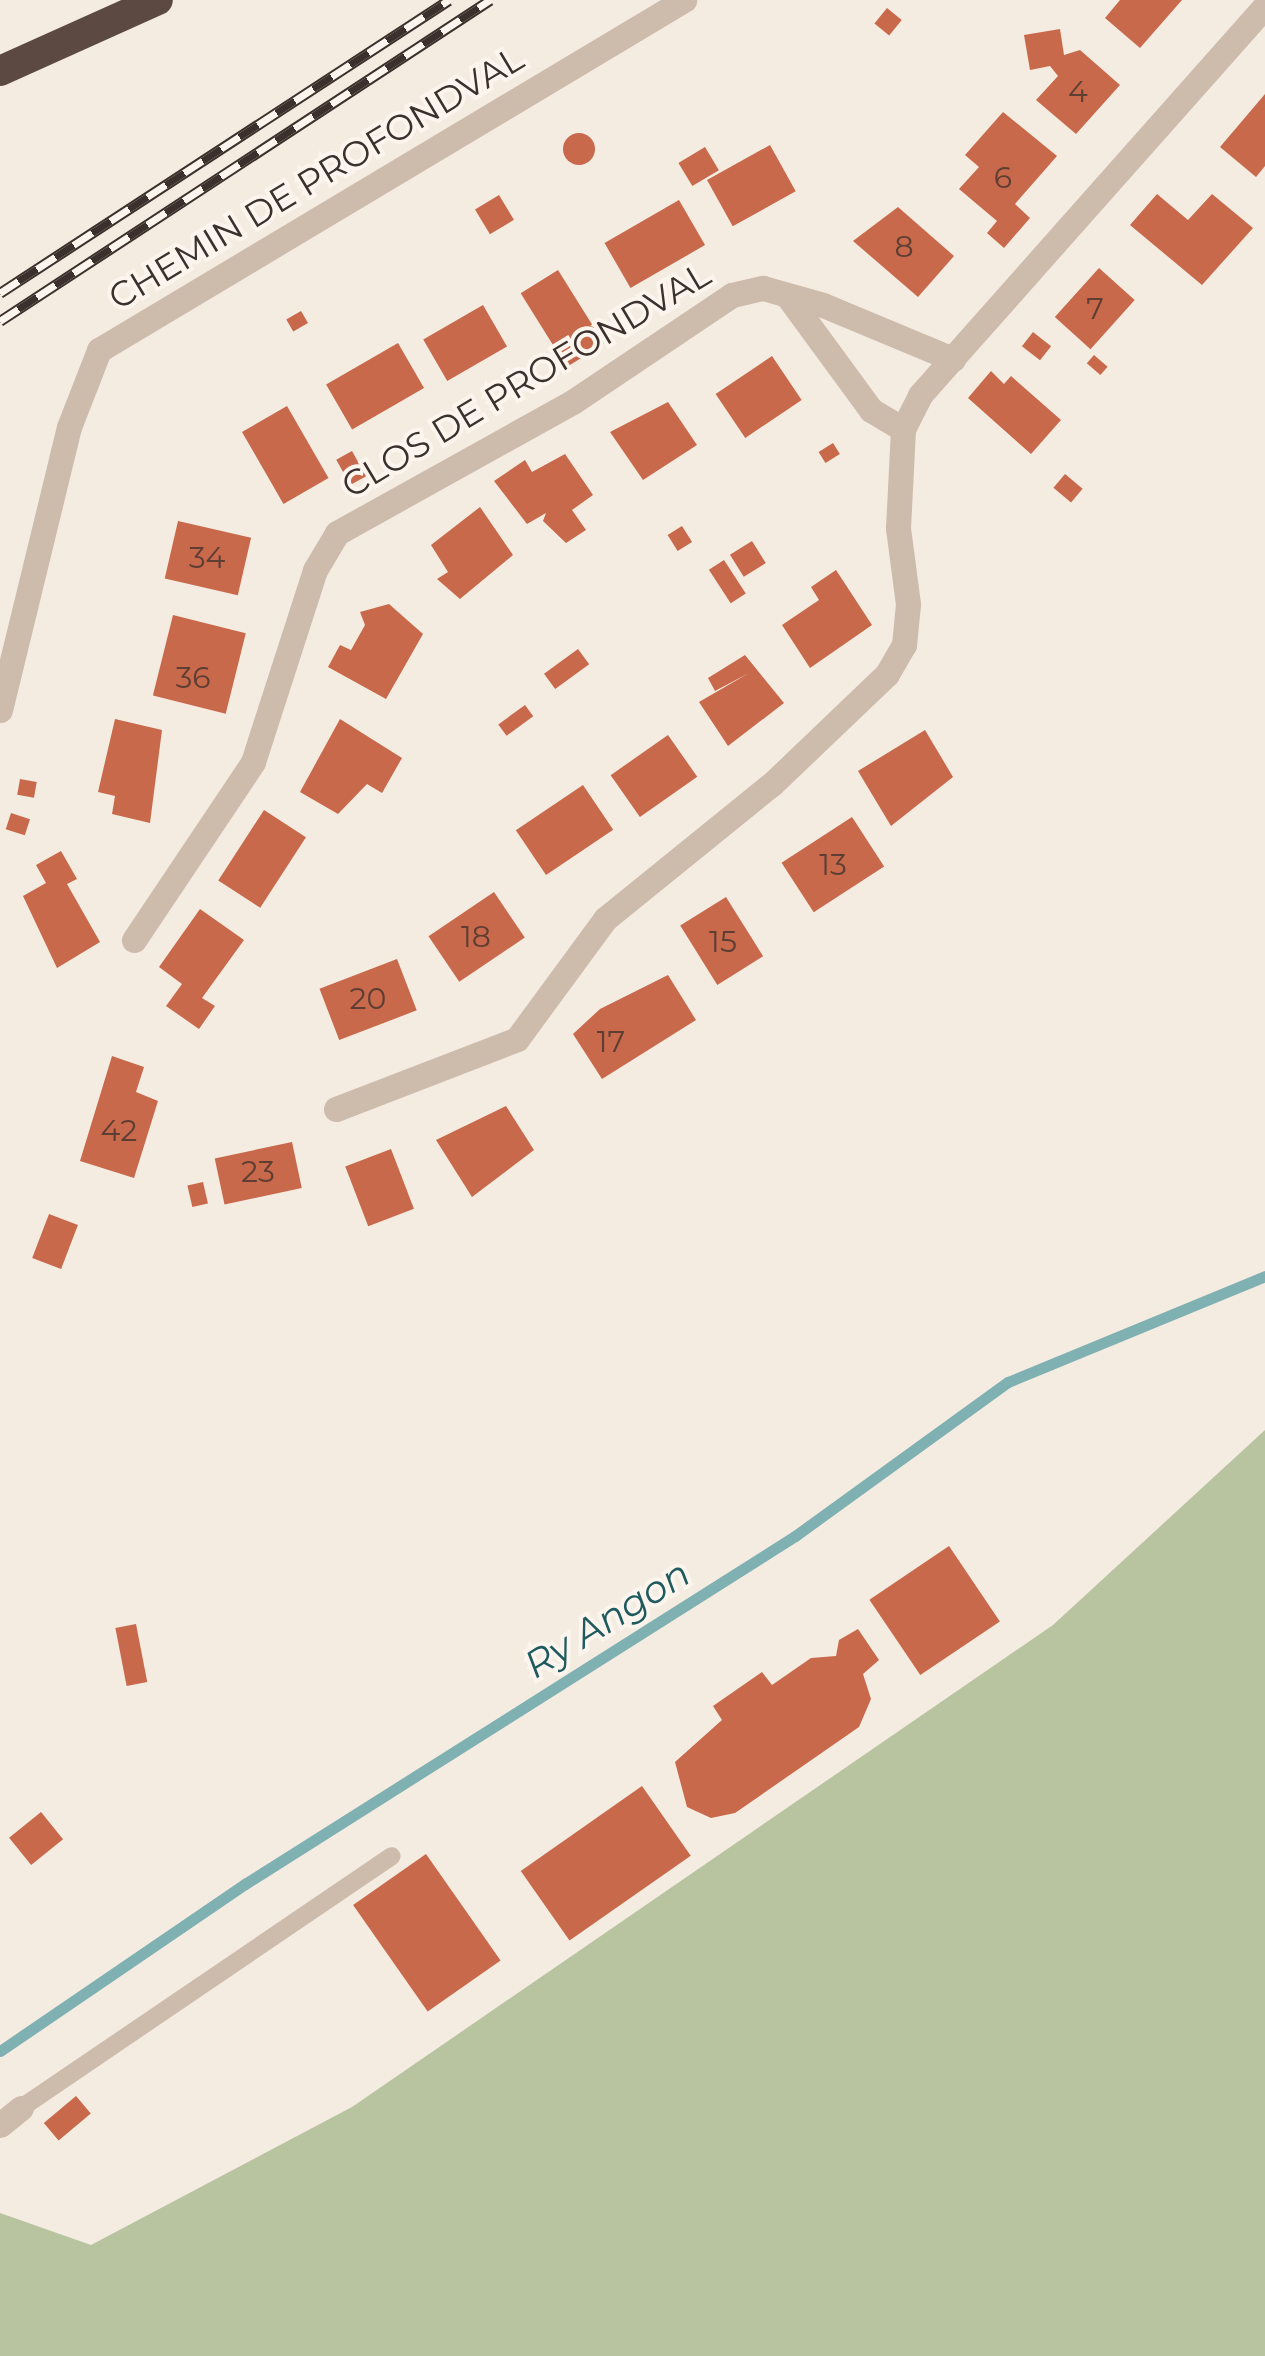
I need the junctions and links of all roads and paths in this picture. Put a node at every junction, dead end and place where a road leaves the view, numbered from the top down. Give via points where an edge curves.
1 (158, 0) edge
2 (684, 0) edge
3 (1265, 6) edge
4 (0, 71) edge
5 (789, 298) junction
6 (952, 359) junction
7 (903, 428) junction
8 (0, 710) edge
9 (134, 940) dead end
10 (336, 1109) dead end
11 (392, 1856) dead end
12 (21, 2108) joint
13 (0, 2125) edge

1 - 4 highway
2 - 8 street, CHEMIN DE PROFONDVAL via 99,350 69,427
3 - 6 street
5 - 6 street, CLOS DE PROFONDVAL
5 - 7 street via 871,410
5 - 9 street, CLOS DE PROFONDVAL via 763,288 732,296 574,401 337,533 315,570 252,762
6 - 7 street
7 - 10 street via 898,528 908,604 904,645 888,674 772,784 604,919 517,1039
11 - 12 lane
12 - 13 street

